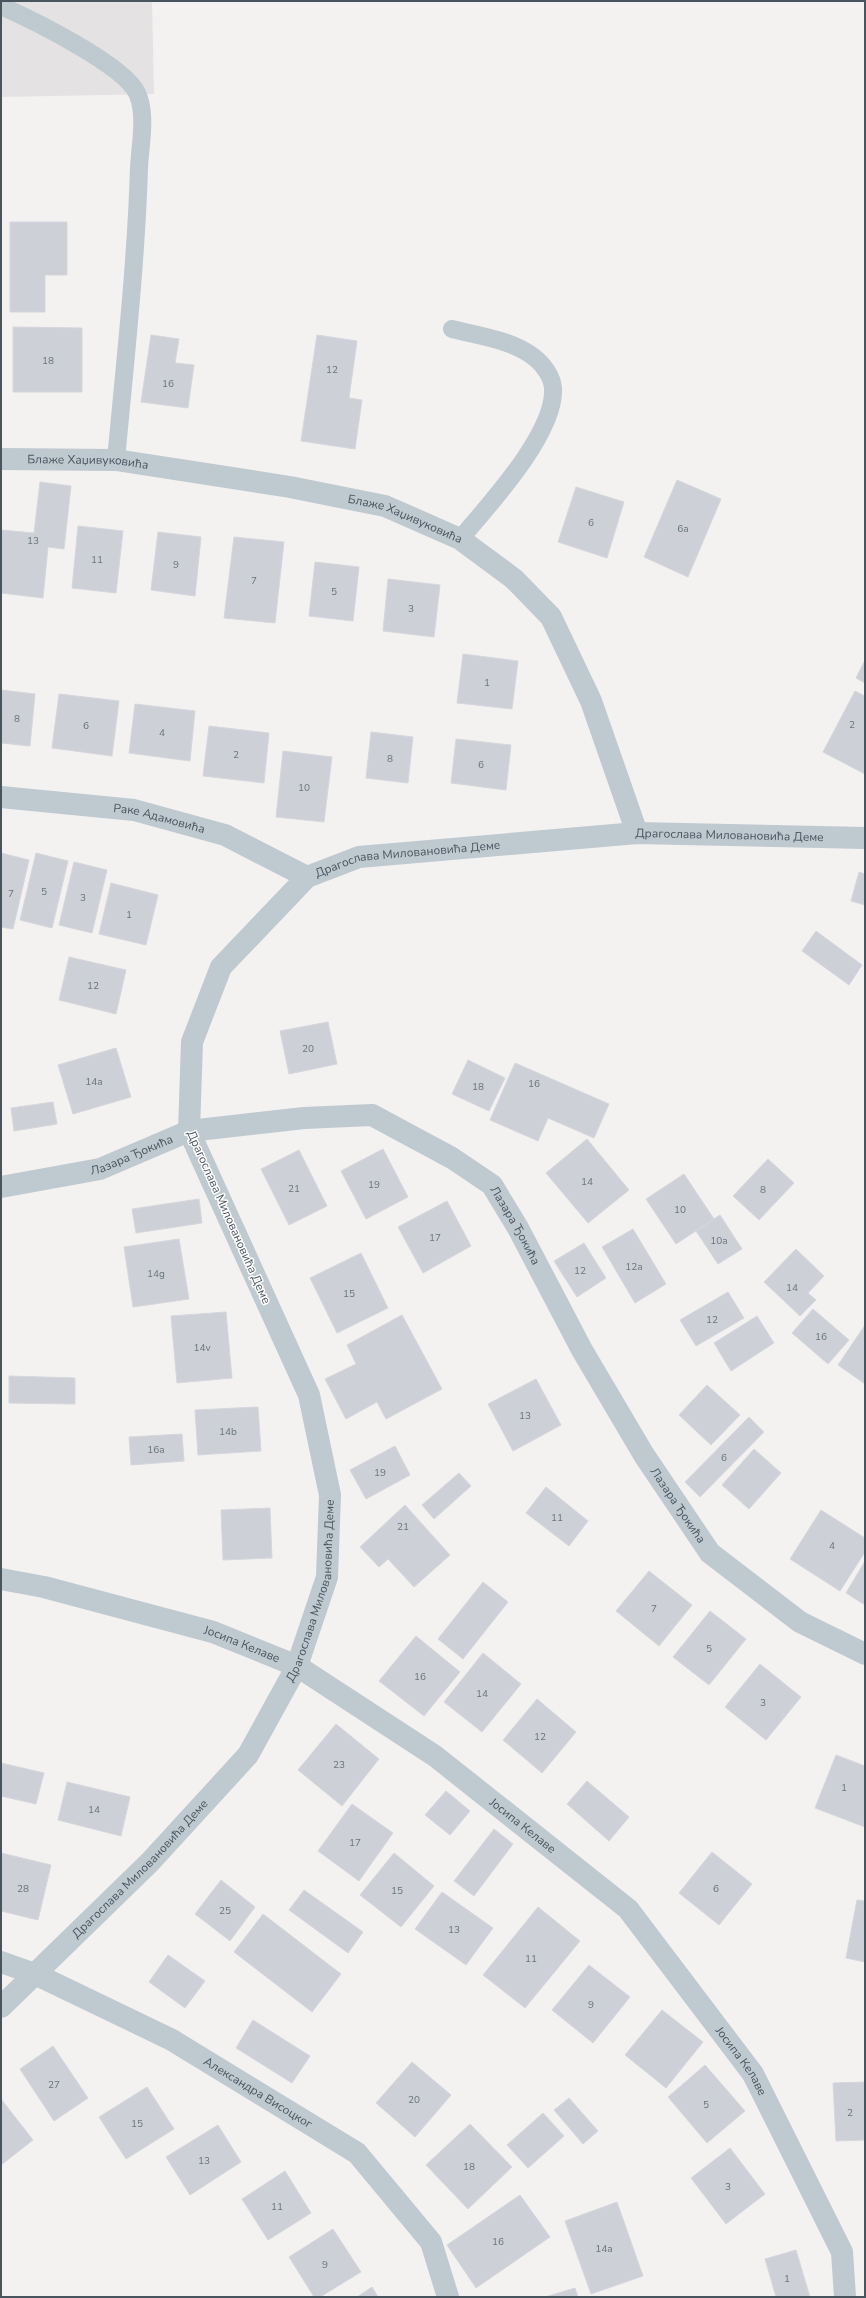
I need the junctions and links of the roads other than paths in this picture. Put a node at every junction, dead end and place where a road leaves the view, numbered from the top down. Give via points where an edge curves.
1 (1, 6) edge
2 (452, 329) dead end
3 (1, 459) edge
4 (116, 460) junction
5 (460, 539) junction
6 (1, 797) edge
7 (637, 833) junction
8 (865, 838) edge
9 (307, 877) junction
10 (189, 1131) junction
11 (1, 1187) edge
12 (1, 1579) edge
13 (865, 1654) edge
14 (297, 1666) junction
15 (1, 1962) edge
16 (35, 1974) junction
17 (1, 2007) edge
18 (448, 2297) edge
19 (845, 2297) edge

1 - 4 lane via 48,28 107,65 125,77 137,93 142,116 138,237
2 - 5 lane via 518,347 547,371 553,388 551,406 543,426 520,466
3 - 4 street, Блаже Хаџивуковића
4 - 5 street, Блаже Хаџивуковића via 290,487 385,506
5 - 7 street, Блаже Хаџивуковића via 514,579 551,617 591,701
6 - 9 street, Раке Адамовића via 134,810 225,835
7 - 8 street, Драгослава Миловановића Деме
7 - 9 street, Драгослава Миловановића Деме via 359,856
9 - 10 street, Драгослава Миловановића Деме via 221,967 192,1042
10 - 11 street, Лазара Ђокића via 100,1169
10 - 13 street, Лазара Ђокића via 304,1118 372,1115 452,1158 492,1185 518,1228 582,1350 644,1455 710,1553 800,1622
10 - 14 street, Драгослава Миловановића Деме via 309,1395 330,1495 327,1577
12 - 14 street, Јосипа Келаве via 44,1587 213,1632
14 - 16 street, Драгослава Миловановића Деме via 248,1755 150,1862
14 - 19 street, Јосипа Келаве via 435,1756 628,1909 753,2074 842,2252
15 - 16 street, Александра Висоцког
16 - 17 street, Драгослава Миловановића Деме
16 - 18 street, Александра Висоцког via 172,2040 357,2153 431,2242

